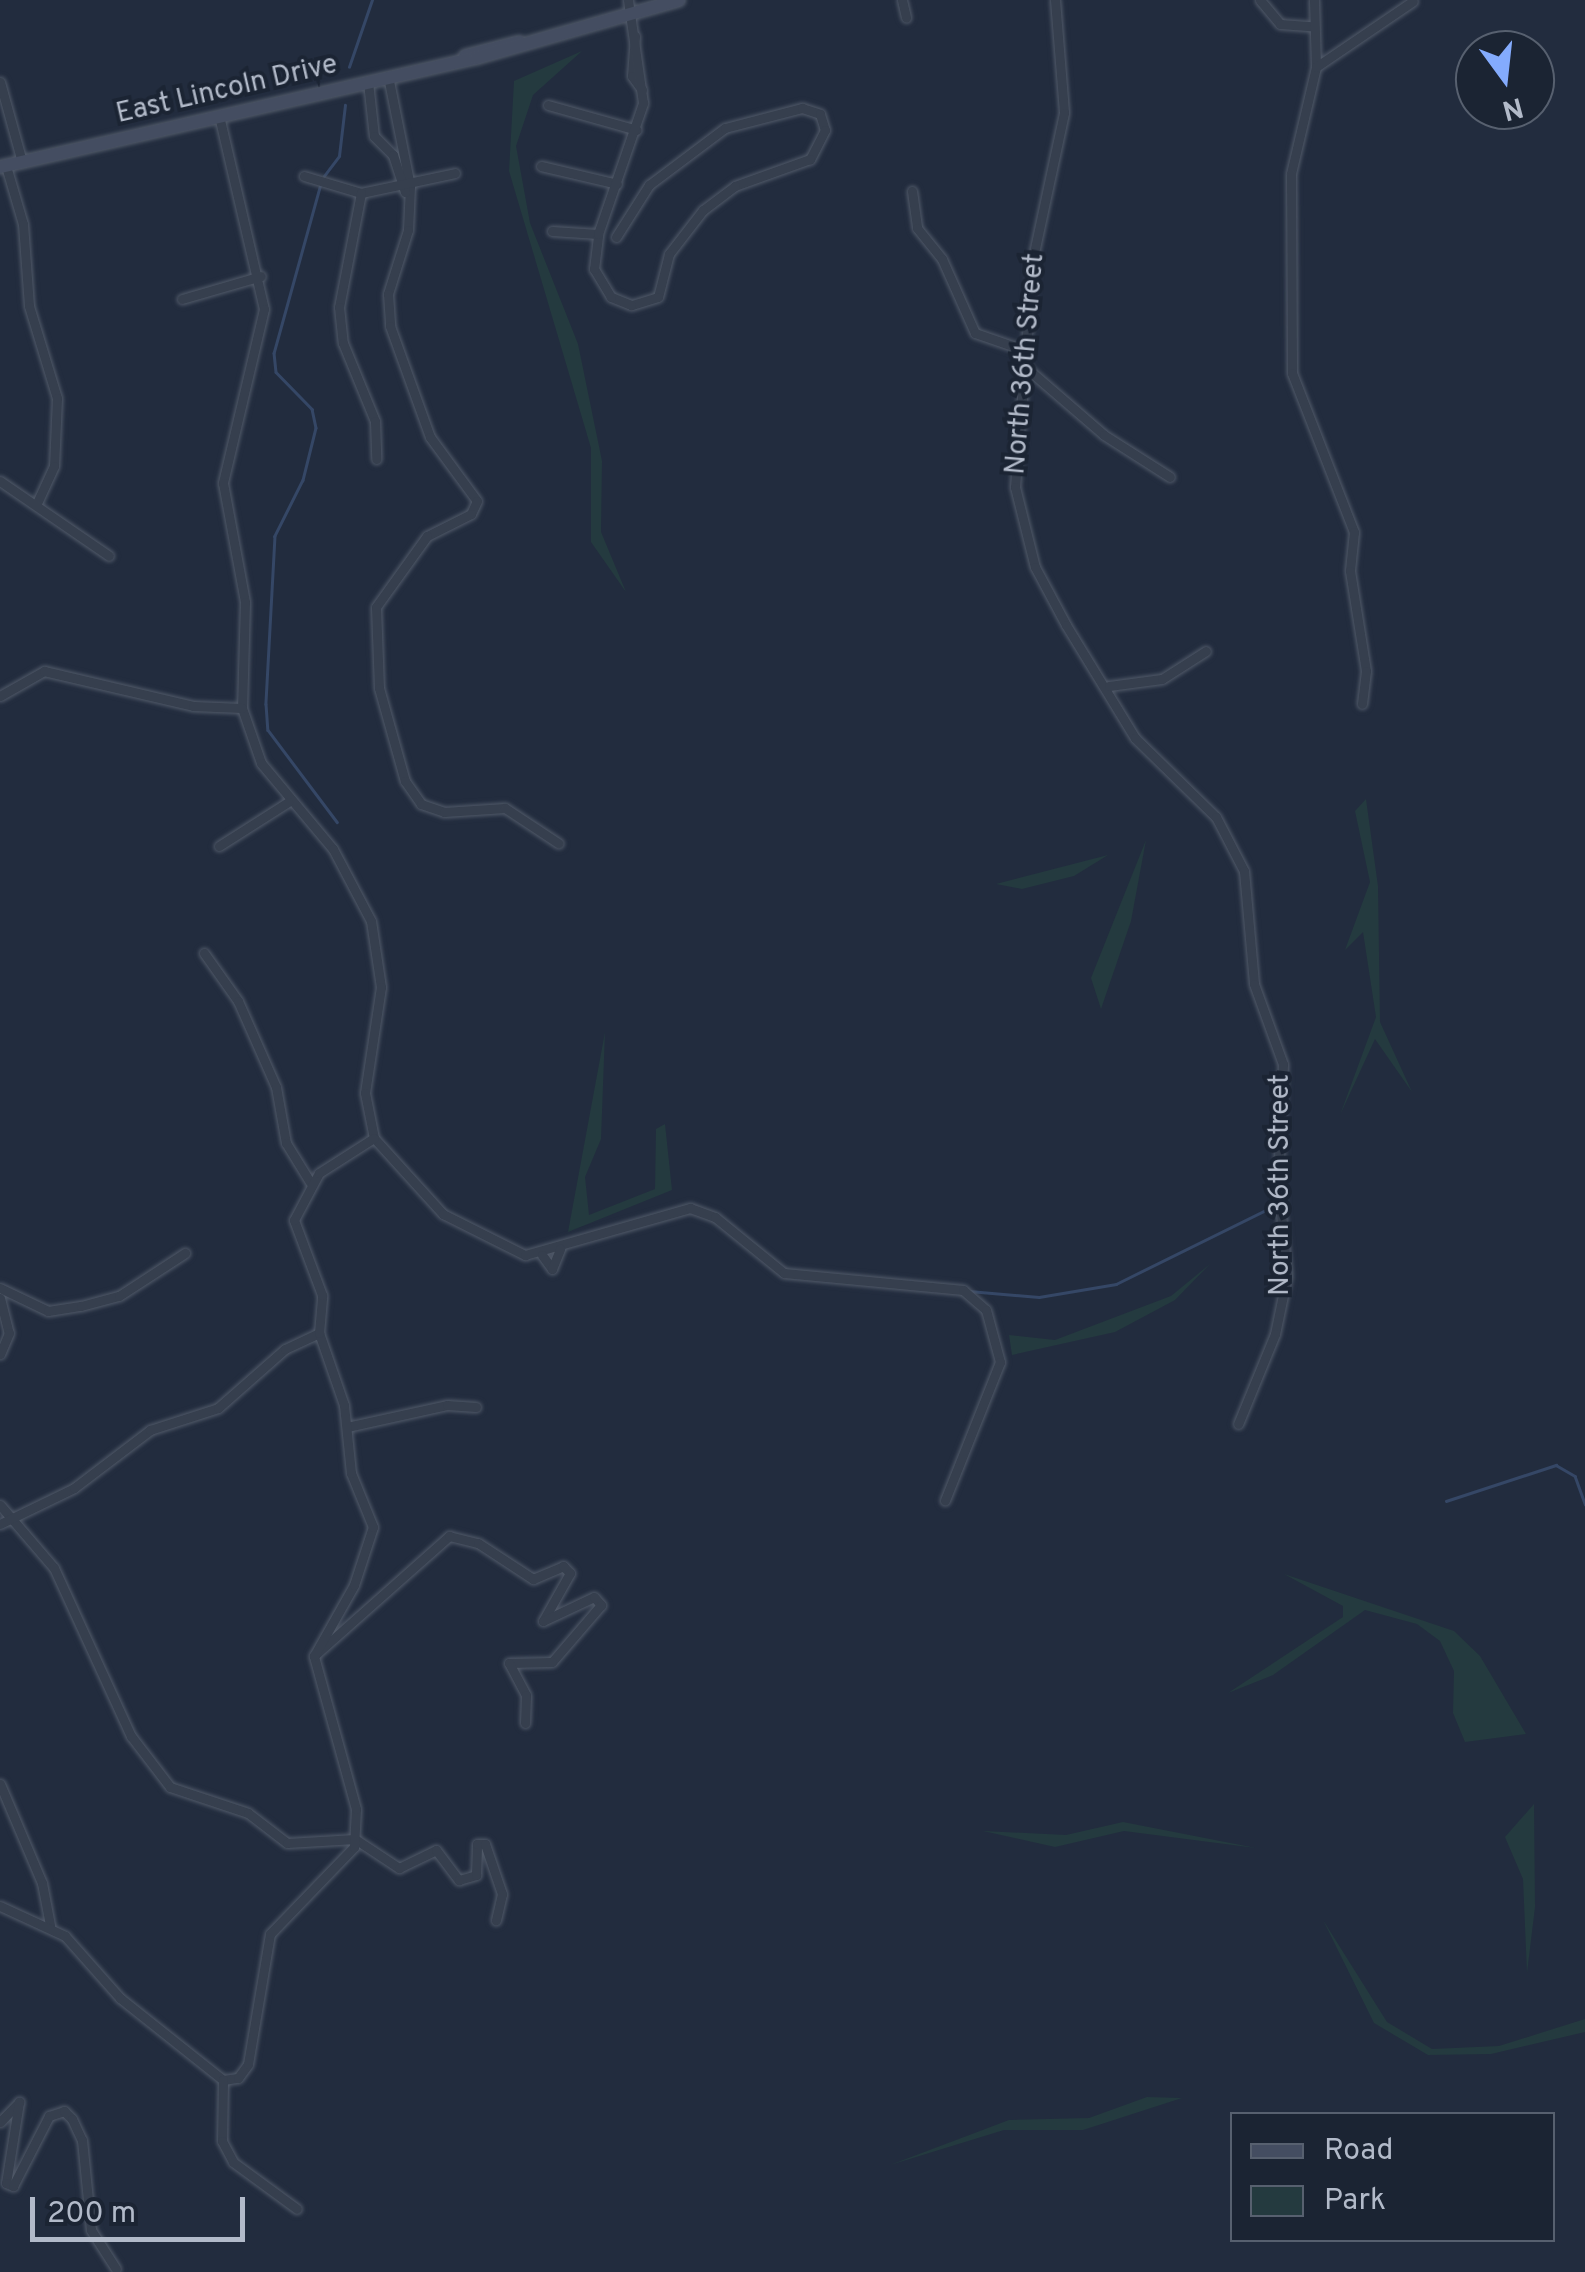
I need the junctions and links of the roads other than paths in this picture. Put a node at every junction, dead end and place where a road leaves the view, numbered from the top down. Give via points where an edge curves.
1 (678, 0) edge
2 (902, 0) edge
3 (1054, 0) edge
4 (1260, 0) edge
5 (1314, 0) edge
6 (1413, 1) edge
7 (906, 18) dead end
8 (633, 21) edge
9 (1311, 26) junction
10 (1316, 67) junction
11 (388, 76) junction
12 (0, 82) edge
13 (368, 82) junction
14 (638, 86) junction
15 (548, 105) dead end
16 (399, 113) junction
17 (375, 119) junction
18 (220, 120) junction
19 (637, 130) junction
20 (22, 162) junction
21 (3, 166) edge
22 (541, 166) dead end
23 (456, 173) dead end
24 (309, 178) dead end
25 (617, 184) junction
26 (407, 187) junction
27 (912, 191) dead end
28 (361, 194) junction
29 (607, 204) junction
30 (626, 215) junction
31 (552, 230) dead end
32 (598, 234) junction
33 (616, 238) dead end
34 (261, 276) junction
35 (182, 300) dead end
36 (1022, 348) junction
37 (1023, 365) junction
38 (376, 459) dead end
39 (1170, 478) dead end
40 (0, 481) edge
41 (37, 503) junction
42 (110, 556) dead end
43 (1206, 651) dead end
44 (1109, 686) junction
45 (0, 696) edge
46 (1362, 704) dead end
47 (242, 708) junction
48 (288, 802) junction
49 (558, 843) dead end
50 (220, 846) dead end
51 (204, 952) dead end
52 (374, 1138) junction
53 (310, 1182) junction
54 (560, 1249) junction
55 (185, 1253) dead end
56 (542, 1255) junction
57 (0, 1288) edge
58 (0, 1298) edge
59 (319, 1333) junction
60 (0, 1354) edge
61 (476, 1406) dead end
62 (1238, 1424) dead end
63 (346, 1427) junction
64 (945, 1500) dead end
65 (0, 1506) edge
66 (4, 1521) edge
67 (314, 1656) junction
68 (526, 1723) dead end
69 (0, 1784) edge
70 (355, 1839) junction
71 (0, 1906) edge
72 (496, 1920) dead end
73 (50, 1926) junction
74 (223, 2080) junction
75 (0, 2122) edge
76 (297, 2209) dead end
77 (116, 2269) dead end

1 - 8 main road, East Lincoln Drive
2 - 7 street
3 - 36 street, North 36th Street via 1064,113
4 - 9 street via 1280,24
5 - 9 street
6 - 10 street
8 - 11 main road, East Lincoln Drive
8 - 14 street
8 - 14 street via 632,58 624,68
9 - 10 street
10 - 46 street via 1291,174 1292,374 1352,524
11 - 13 main road, East Lincoln Drive
11 - 16 street
12 - 20 street
13 - 17 street
13 - 18 main road, East Lincoln Drive
14 - 19 street
15 - 19 street
16 - 17 street
16 - 26 street
17 - 26 street via 374,136 393,156
18 - 20 main road, East Lincoln Drive
18 - 34 street
19 - 25 street
20 - 21 main road, East Lincoln Drive
21 - 41 street via 25,236 29,306 57,398 54,466
22 - 25 street
23 - 26 street
24 - 28 street
25 - 29 street
26 - 28 street
26 - 49 street via 410,205 388,294 390,326 430,437 477,501 471,514 431,532 376,606 379,688 405,782 422,804 444,812 505,808
27 - 36 street via 917,228 946,267 968,324 980,338
28 - 38 street via 339,307 343,343 375,421
29 - 30 street
29 - 32 street
30 - 32 street via 668,167 725,128 802,108 824,121 810,159 735,186 703,210 670,254 650,302 622,303 604,289 594,269
30 - 33 street
31 - 32 street
34 - 35 street
34 - 47 street via 262,331 222,483 246,602
36 - 37 street, North 36th Street
37 - 39 street via 1104,435
37 - 44 street, North 36th Street via 1014,476 1029,549 1066,625
40 - 41 street
41 - 42 street
43 - 44 street via 1162,679
44 - 62 street, North 36th Street via 1146,752 1216,818 1236,852 1247,885 1254,984 1282,1064 1284,1302
45 - 47 street via 40,671 123,683 193,706
47 - 48 street via 261,764
48 - 50 street
48 - 52 street via 341,860 374,932 380,1005 365,1104
51 - 53 street via 238,1001 276,1087 286,1143
52 - 53 street
52 - 56 street via 456,1223
53 - 59 street via 294,1220 322,1299
54 - 56 street
54 - 56 street via 552,1269
54 - 64 street via 660,1210 690,1208 715,1217 784,1273 963,1290 986,1310 1000,1362
55 - 57 street via 119,1296 82,1306 48,1312
58 - 60 street via 10,1333
59 - 63 street
59 - 66 street via 285,1348 218,1408 150,1430 74,1488
61 - 63 street via 447,1405
63 - 67 street via 351,1473 372,1533
65 - 66 street
66 - 70 street via 54,1568 120,1715 160,1778 188,1797 248,1813 287,1843
67 - 68 street via 449,1536 478,1543 533,1579 564,1566 570,1573 543,1622 594,1597 601,1606 552,1662 509,1663 526,1695
67 - 70 street via 356,1809
69 - 73 street via 42,1883
70 - 72 street via 398,1868 436,1850 452,1876 470,1882 477,1844 485,1844 502,1894
70 - 74 street via 263,1945 250,2057 242,2074
71 - 73 street
73 - 74 street via 135,2011
74 - 76 street via 222,2141 233,2162
75 - 77 street via 18,2102 6,2183 14,2186 49,2116 64,2111 72,2119 82,2140 90,2230

